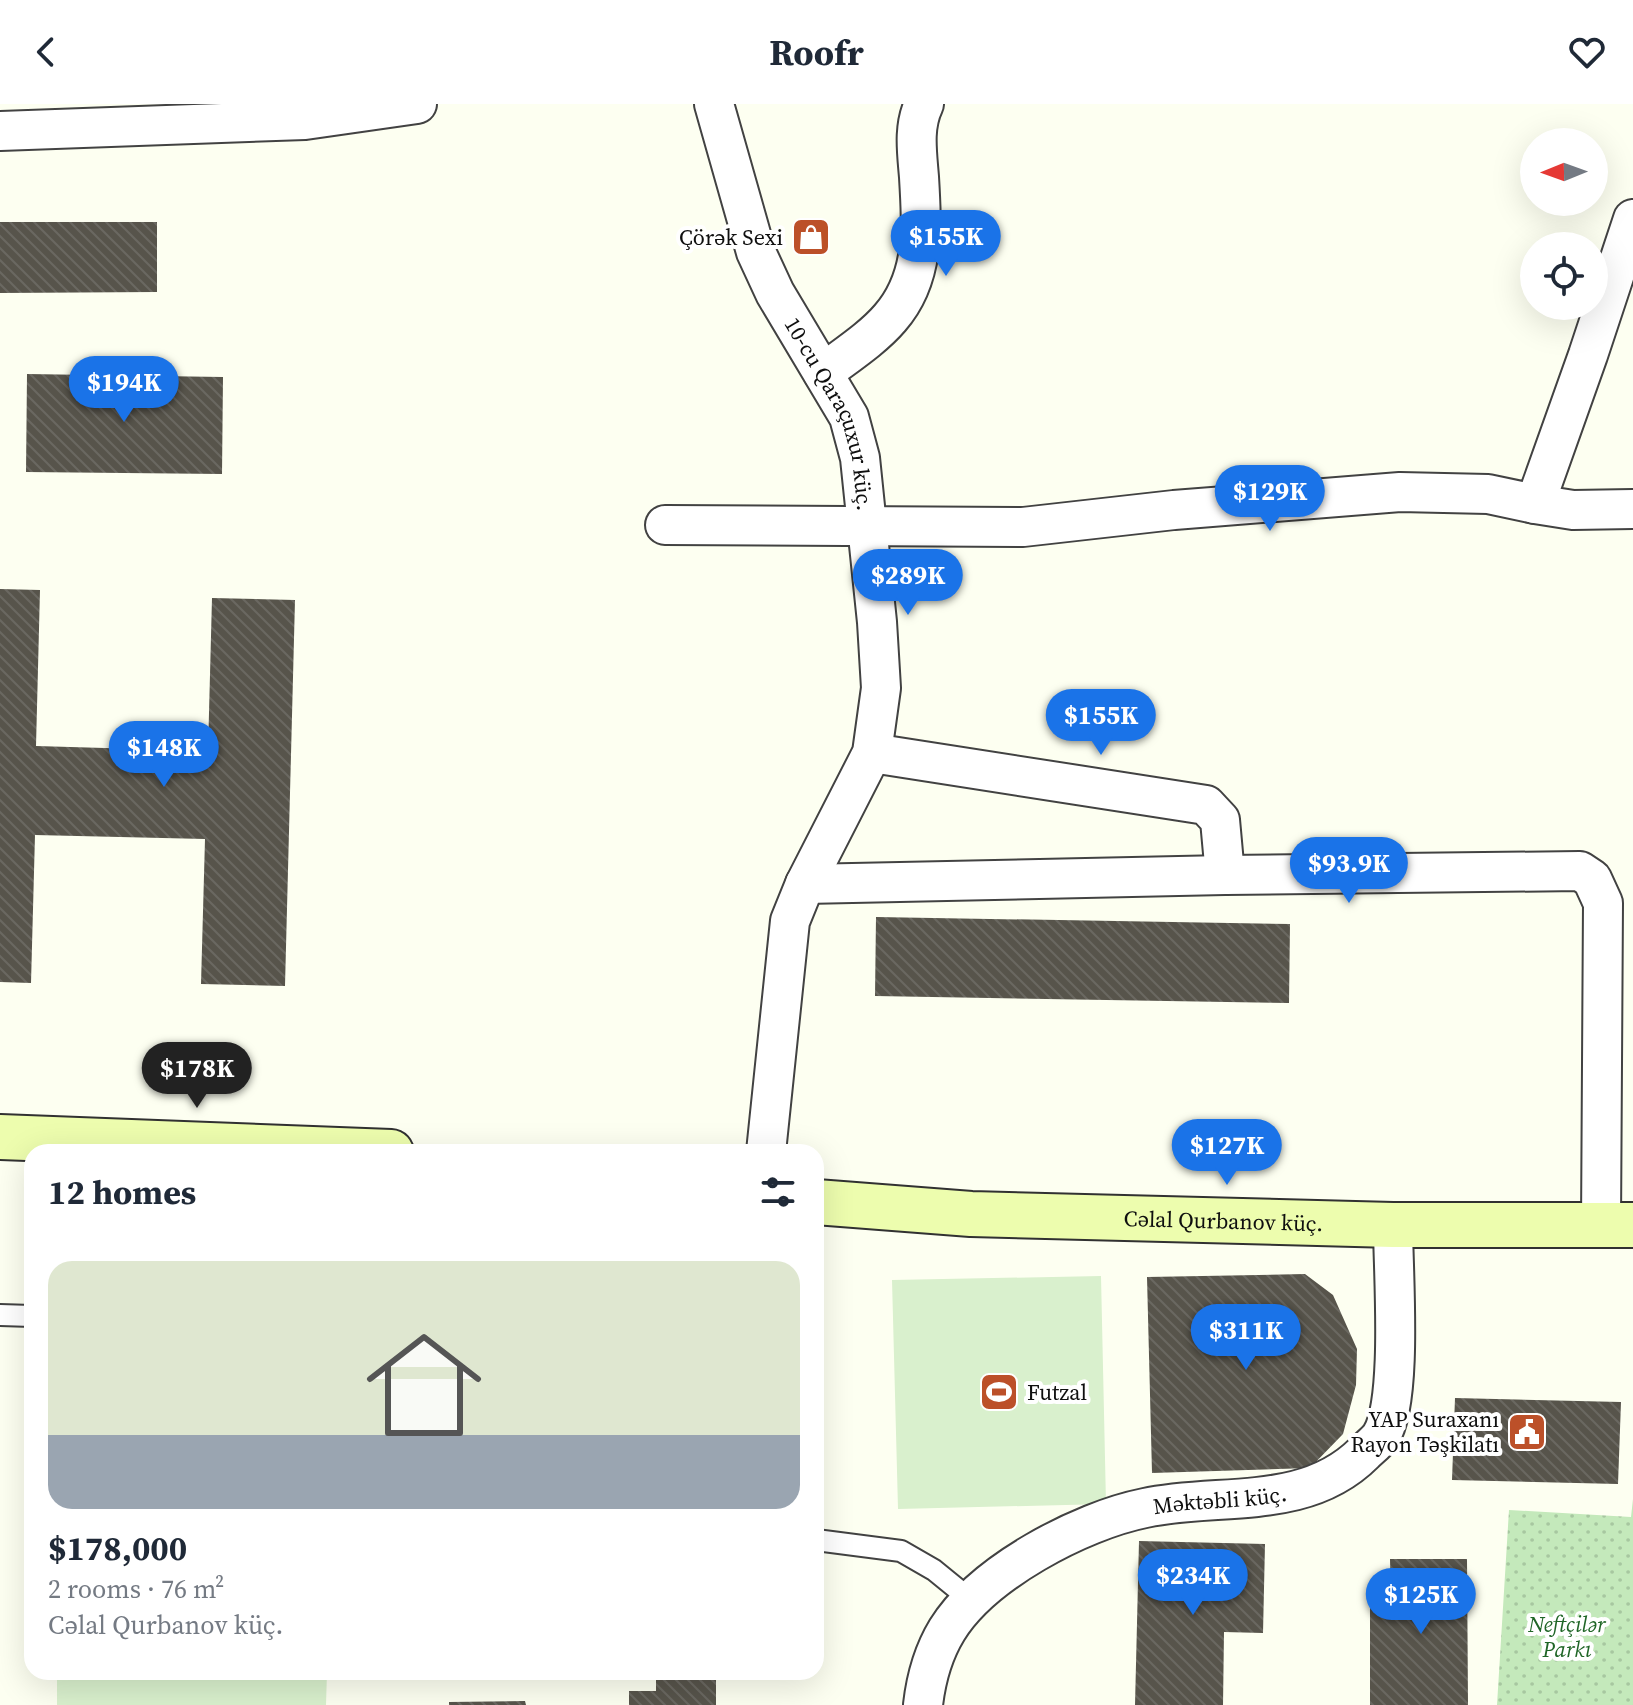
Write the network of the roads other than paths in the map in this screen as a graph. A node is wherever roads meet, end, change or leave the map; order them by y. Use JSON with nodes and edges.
{"nodes":[{"id":1,"x":417,"y":104,"type":"edge"},
{"id":2,"x":714,"y":104,"type":"edge"},
{"id":3,"x":924,"y":104,"type":"edge"},
{"id":4,"x":0,"y":131,"type":"edge"},
{"id":5,"x":1633,"y":219,"type":"edge"},
{"id":6,"x":823,"y":373,"type":"junction"},
{"id":7,"x":1535,"y":504,"type":"junction"},
{"id":8,"x":1633,"y":509,"type":"edge"},
{"id":9,"x":665,"y":525,"type":"dead end"},
{"id":10,"x":866,"y":525,"type":"junction"},
{"id":11,"x":872,"y":753,"type":"junction"},
{"id":12,"x":1225,"y":875,"type":"junction"},
{"id":13,"x":805,"y":884,"type":"junction"},
{"id":14,"x":0,"y":1137,"type":"edge"},
{"id":15,"x":182,"y":1144,"type":"edge"},
{"id":16,"x":767,"y":1144,"type":"edge"},
{"id":17,"x":824,"y":1203,"type":"edge"},
{"id":18,"x":1393,"y":1225,"type":"junction"},
{"id":19,"x":1617,"y":1225,"type":"edge"},
{"id":20,"x":0,"y":1315,"type":"edge"},
{"id":21,"x":24,"y":1316,"type":"edge"},
{"id":22,"x":824,"y":1541,"type":"edge"},
{"id":23,"x":972,"y":1601,"type":"junction"},
{"id":24,"x":923,"y":1705,"type":"edge"}],
"edges":[{"from":1,"to":4,"type":"street"},
{"from":2,"to":6,"type":"street","name":"10-cu Qaraçuxur küç."},
{"from":3,"to":6,"type":"street"},
{"from":5,"to":7,"type":"street"},
{"from":6,"to":10,"type":"street","name":"10-cu Qaraçuxur küç."},
{"from":7,"to":8,"type":"street"},
{"from":7,"to":10,"type":"street"},
{"from":9,"to":10,"type":"street"},
{"from":10,"to":11,"type":"street","name":"10-cu Qaraçuxur küç."},
{"from":11,"to":12,"type":"street"},
{"from":11,"to":13,"type":"street","name":"10-cu Qaraçuxur küç."},
{"from":12,"to":13,"type":"street"},
{"from":12,"to":19,"type":"street"},
{"from":13,"to":16,"type":"street","name":"10-cu Qaraçuxur küç."},
{"from":14,"to":15,"type":"street"},
{"from":17,"to":18,"type":"street","name":"Cəlal Qurbanov küç."},
{"from":18,"to":19,"type":"street","name":"Cəlal Qurbanov küç."},
{"from":18,"to":23,"type":"street","name":"Məktəbli küç."},
{"from":20,"to":21,"type":"lane"},
{"from":22,"to":23,"type":"lane"},
{"from":23,"to":24,"type":"street","name":"Məktəbli küç."}]}
